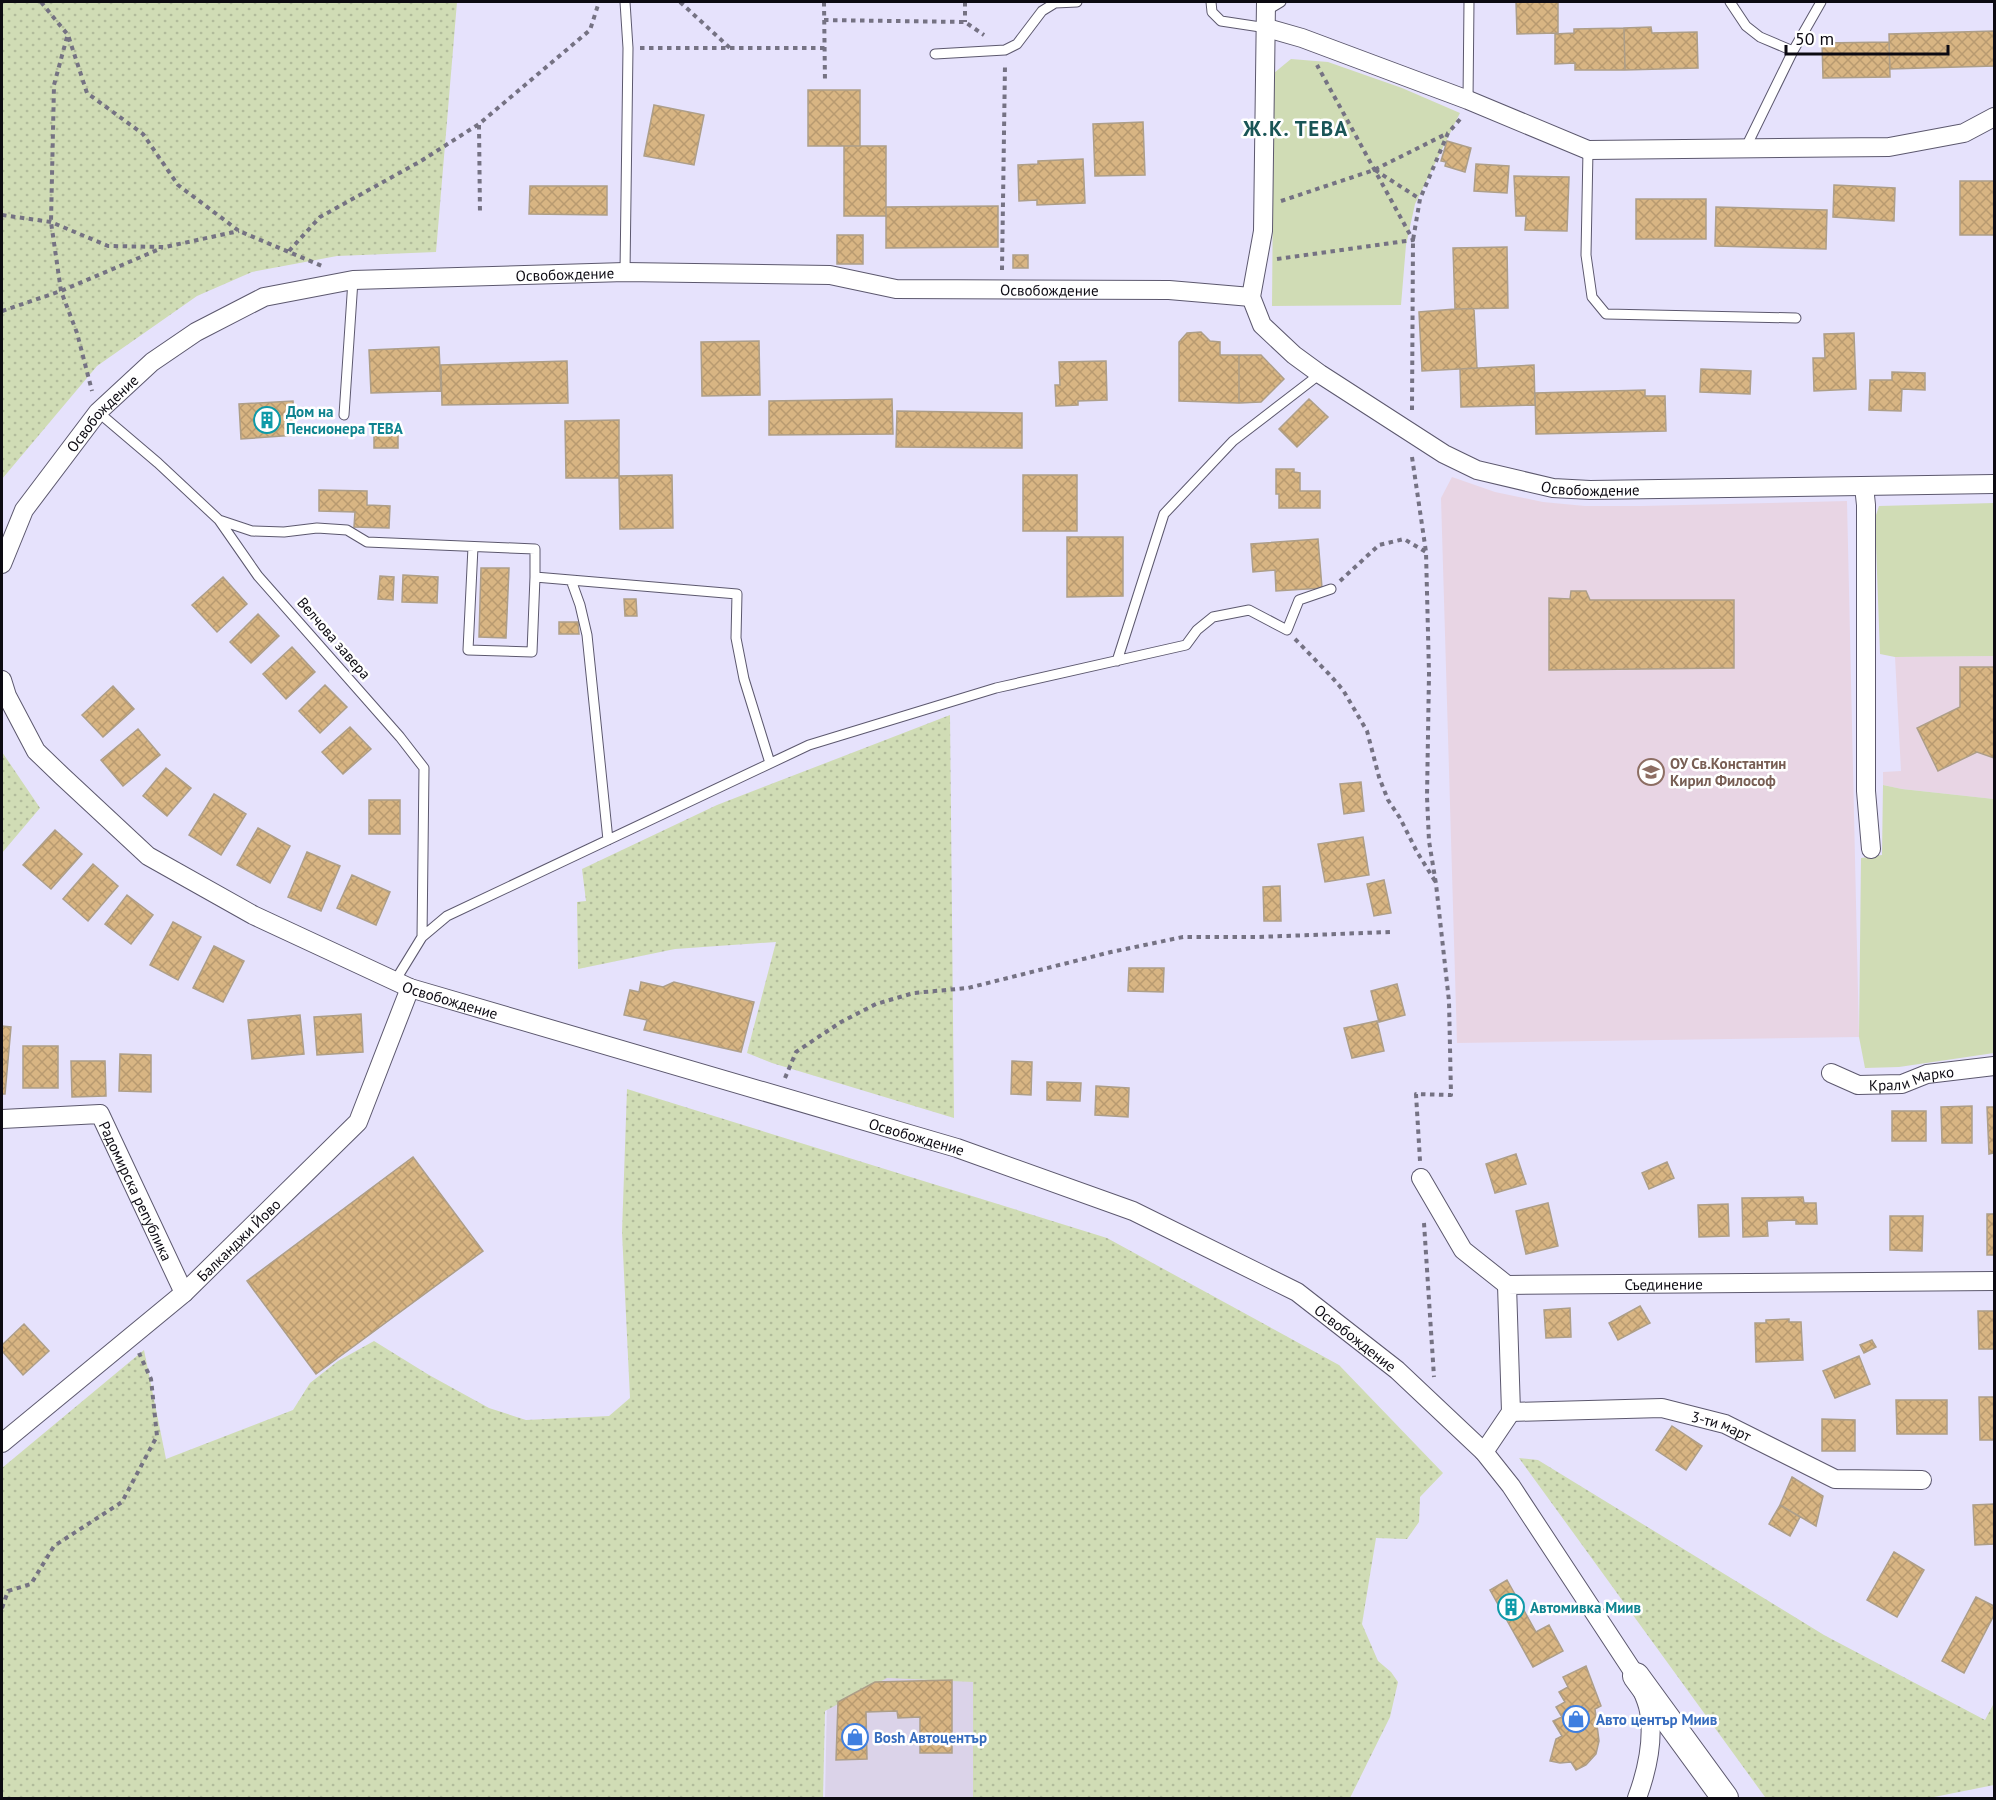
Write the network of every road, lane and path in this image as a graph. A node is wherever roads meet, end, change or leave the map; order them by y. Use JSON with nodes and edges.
{"nodes":[{"id":1,"x":41,"y":2,"type":"edge"},
{"id":2,"x":599,"y":2,"type":"edge"},
{"id":3,"x":625,"y":2,"type":"edge"},
{"id":4,"x":680,"y":2,"type":"edge"},
{"id":5,"x":824,"y":2,"type":"edge"},
{"id":6,"x":965,"y":2,"type":"edge"},
{"id":7,"x":1077,"y":2,"type":"edge"},
{"id":8,"x":1211,"y":2,"type":"edge"},
{"id":9,"x":1469,"y":2,"type":"edge"},
{"id":10,"x":1730,"y":2,"type":"edge"},
{"id":11,"x":1821,"y":2,"type":"edge"},
{"id":12,"x":1270,"y":11,"type":"edge"},
{"id":13,"x":824,"y":20,"type":"junction"},
{"id":14,"x":965,"y":22,"type":"junction"},
{"id":15,"x":68,"y":35,"type":"junction"},
{"id":16,"x":1302,"y":38,"type":"junction"},
{"id":17,"x":628,"y":48,"type":"junction"},
{"id":18,"x":730,"y":48,"type":"junction"},
{"id":19,"x":825,"y":48,"type":"junction"},
{"id":20,"x":1005,"y":50,"type":"junction"},
{"id":21,"x":1793,"y":51,"type":"junction"},
{"id":22,"x":935,"y":54,"type":"dead end"},
{"id":23,"x":825,"y":82,"type":"dead end"},
{"id":24,"x":1471,"y":102,"type":"junction"},
{"id":25,"x":1995,"y":117,"type":"edge"},
{"id":26,"x":479,"y":124,"type":"junction"},
{"id":27,"x":1448,"y":133,"type":"junction"},
{"id":28,"x":1746,"y":147,"type":"junction"},
{"id":29,"x":1588,"y":150,"type":"junction"},
{"id":30,"x":1374,"y":170,"type":"junction"},
{"id":31,"x":1420,"y":199,"type":"junction"},
{"id":32,"x":1263,"y":206,"type":"junction"},
{"id":33,"x":2,"y":215,"type":"edge"},
{"id":34,"x":480,"y":215,"type":"dead end"},
{"id":35,"x":51,"y":222,"type":"junction"},
{"id":36,"x":239,"y":231,"type":"junction"},
{"id":37,"x":1413,"y":240,"type":"junction"},
{"id":38,"x":165,"y":247,"type":"junction"},
{"id":39,"x":289,"y":251,"type":"junction"},
{"id":40,"x":1258,"y":261,"type":"junction"},
{"id":41,"x":624,"y":272,"type":"junction"},
{"id":42,"x":353,"y":280,"type":"junction"},
{"id":43,"x":1002,"y":290,"type":"junction"},
{"id":44,"x":61,"y":291,"type":"junction"},
{"id":45,"x":1251,"y":297,"type":"junction"},
{"id":46,"x":2,"y":311,"type":"edge"},
{"id":47,"x":1796,"y":318,"type":"dead end"},
{"id":48,"x":1320,"y":374,"type":"junction"},
{"id":49,"x":98,"y":412,"type":"junction"},
{"id":50,"x":344,"y":415,"type":"dead end"},
{"id":51,"x":1412,"y":433,"type":"junction"},
{"id":52,"x":1995,"y":484,"type":"edge"},
{"id":53,"x":1864,"y":486,"type":"junction"},
{"id":54,"x":219,"y":520,"type":"junction"},
{"id":55,"x":473,"y":547,"type":"junction"},
{"id":56,"x":1426,"y":552,"type":"junction"},
{"id":57,"x":2,"y":564,"type":"edge"},
{"id":58,"x":535,"y":577,"type":"junction"},
{"id":59,"x":570,"y":580,"type":"junction"},
{"id":60,"x":1331,"y":590,"type":"joint"},
{"id":61,"x":1287,"y":630,"type":"junction"},
{"id":62,"x":1117,"y":661,"type":"junction"},
{"id":63,"x":2,"y":681,"type":"edge"},
{"id":64,"x":770,"y":763,"type":"junction"},
{"id":65,"x":608,"y":840,"type":"junction"},
{"id":66,"x":1871,"y":849,"type":"dead end"},
{"id":67,"x":1437,"y":884,"type":"junction"},
{"id":68,"x":1390,"y":932,"type":"dead end"},
{"id":69,"x":422,"y":937,"type":"junction"},
{"id":70,"x":403,"y":985,"type":"junction"},
{"id":71,"x":1995,"y":1066,"type":"edge"},
{"id":72,"x":1831,"y":1072,"type":"dead end"},
{"id":73,"x":777,"y":1096,"type":"junction"},
{"id":74,"x":2,"y":1119,"type":"edge"},
{"id":75,"x":1421,"y":1178,"type":"junction"},
{"id":76,"x":1995,"y":1281,"type":"edge"},
{"id":77,"x":1507,"y":1284,"type":"junction"},
{"id":78,"x":184,"y":1293,"type":"junction"},
{"id":79,"x":130,"y":1336,"type":"junction"},
{"id":80,"x":1436,"y":1407,"type":"junction"},
{"id":81,"x":1511,"y":1412,"type":"junction"},
{"id":82,"x":2,"y":1443,"type":"edge"},
{"id":83,"x":1484,"y":1452,"type":"junction"},
{"id":84,"x":1922,"y":1480,"type":"dead end"},
{"id":85,"x":2,"y":1608,"type":"edge"},
{"id":86,"x":1635,"y":1676,"type":"junction"},
{"id":87,"x":1637,"y":1798,"type":"edge"},
{"id":88,"x":1725,"y":1798,"type":"edge"}],
"edges":[{"from":1,"to":15,"type":"path"},
{"from":2,"to":26,"type":"path"},
{"from":3,"to":17,"type":"lane"},
{"from":4,"to":18,"type":"path"},
{"from":5,"to":13,"type":"path"},
{"from":6,"to":14,"type":"path"},
{"from":7,"to":20,"type":"lane"},
{"from":8,"to":12,"type":"lane"},
{"from":9,"to":24,"type":"lane"},
{"from":10,"to":21,"type":"lane"},
{"from":11,"to":21,"type":"lane"},
{"from":12,"to":16,"type":"street"},
{"from":12,"to":32,"type":"street"},
{"from":13,"to":14,"type":"path"},
{"from":13,"to":19,"type":"path"},
{"from":14,"to":20,"type":"path"},
{"from":15,"to":35,"type":"path"},
{"from":15,"to":36,"type":"path"},
{"from":16,"to":24,"type":"street"},
{"from":16,"to":30,"type":"path"},
{"from":17,"to":18,"type":"path"},
{"from":17,"to":41,"type":"lane"},
{"from":18,"to":19,"type":"path"},
{"from":19,"to":23,"type":"path"},
{"from":20,"to":22,"type":"lane"},
{"from":20,"to":43,"type":"path"},
{"from":21,"to":28,"type":"lane"},
{"from":24,"to":27,"type":"path"},
{"from":24,"to":29,"type":"street"},
{"from":25,"to":28,"type":"street"},
{"from":26,"to":34,"type":"path"},
{"from":26,"to":39,"type":"path"},
{"from":27,"to":30,"type":"path"},
{"from":27,"to":31,"type":"path"},
{"from":28,"to":29,"type":"street"},
{"from":29,"to":47,"type":"lane"},
{"from":30,"to":31,"type":"path"},
{"from":30,"to":32,"type":"path"},
{"from":30,"to":37,"type":"path"},
{"from":31,"to":37,"type":"path"},
{"from":32,"to":40,"type":"street"},
{"from":33,"to":35,"type":"path"},
{"from":35,"to":38,"type":"path"},
{"from":35,"to":44,"type":"path"},
{"from":36,"to":38,"type":"path"},
{"from":36,"to":39,"type":"path"},
{"from":37,"to":40,"type":"path"},
{"from":37,"to":51,"type":"path"},
{"from":38,"to":44,"type":"path"},
{"from":39,"to":42,"type":"path"},
{"from":40,"to":45,"type":"street"},
{"from":41,"to":42,"type":"street","name":"Освобождение"},
{"from":41,"to":43,"type":"street","name":"Освобождение"},
{"from":42,"to":49,"type":"street","name":"Освобождение"},
{"from":42,"to":50,"type":"lane"},
{"from":43,"to":45,"type":"street","name":"Освобождение"},
{"from":44,"to":46,"type":"path"},
{"from":44,"to":49,"type":"path"},
{"from":45,"to":48,"type":"street","name":"Освобождение"},
{"from":48,"to":51,"type":"street","name":"Освобождение"},
{"from":48,"to":62,"type":"lane"},
{"from":49,"to":54,"type":"lane","name":"Велчова завера"},
{"from":49,"to":57,"type":"street","name":"Освобождение"},
{"from":51,"to":53,"type":"street","name":"Освобождение"},
{"from":51,"to":56,"type":"path"},
{"from":52,"to":53,"type":"street","name":"Освобождение"},
{"from":53,"to":66,"type":"street"},
{"from":54,"to":55,"type":"lane"},
{"from":54,"to":69,"type":"lane","name":"Велчова завера"},
{"from":55,"to":58,"type":"lane"},
{"from":55,"to":58,"type":"lane"},
{"from":56,"to":60,"type":"path"},
{"from":56,"to":67,"type":"path"},
{"from":58,"to":59,"type":"lane"},
{"from":59,"to":64,"type":"lane"},
{"from":59,"to":65,"type":"lane"},
{"from":60,"to":61,"type":"lane"},
{"from":61,"to":62,"type":"lane"},
{"from":61,"to":67,"type":"path"},
{"from":62,"to":64,"type":"lane"},
{"from":63,"to":70,"type":"street","name":"Освобождение"},
{"from":64,"to":65,"type":"lane"},
{"from":65,"to":69,"type":"lane"},
{"from":67,"to":75,"type":"path"},
{"from":68,"to":73,"type":"path"},
{"from":69,"to":70,"type":"lane"},
{"from":70,"to":73,"type":"street","name":"Освобождение"},
{"from":70,"to":78,"type":"street","name":"Балканджи Йово"},
{"from":71,"to":72,"type":"street","name":"Крали Марко"},
{"from":73,"to":80,"type":"street","name":"Освобождение"},
{"from":74,"to":78,"type":"street","name":"Радомирска република"},
{"from":75,"to":77,"type":"street"},
{"from":75,"to":80,"type":"path"},
{"from":76,"to":77,"type":"street","name":"Съединение"},
{"from":77,"to":81,"type":"street"},
{"from":78,"to":79,"type":"street","name":"Балканджи Йово"},
{"from":79,"to":82,"type":"street","name":"Балканджи Йово"},
{"from":79,"to":85,"type":"path"},
{"from":80,"to":83,"type":"street","name":"Освобождение"},
{"from":81,"to":83,"type":"street"},
{"from":81,"to":84,"type":"street","name":"3-ти март"},
{"from":83,"to":86,"type":"street","name":"Освобождение"},
{"from":86,"to":87,"type":"street","name":"Освобождение"},
{"from":86,"to":88,"type":"street"}]}
